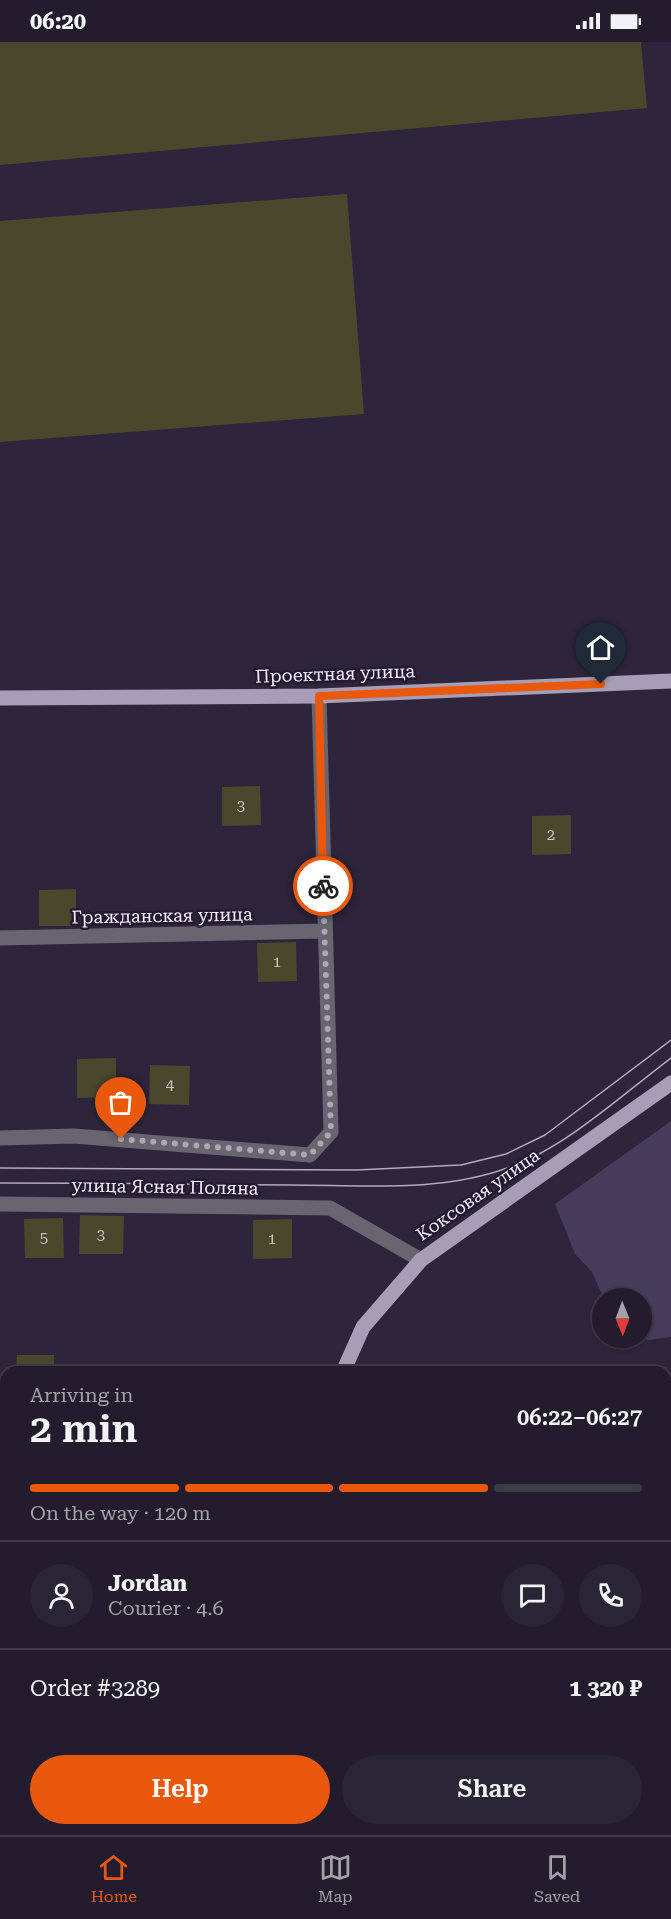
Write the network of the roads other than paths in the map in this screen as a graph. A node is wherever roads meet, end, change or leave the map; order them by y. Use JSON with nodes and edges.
{"nodes":[{"id":1,"x":671,"y":681,"type":"edge"},
{"id":2,"x":319,"y":696,"type":"junction"},
{"id":3,"x":0,"y":698,"type":"edge"},
{"id":4,"x":324,"y":931,"type":"junction"},
{"id":5,"x":0,"y":938,"type":"edge"},
{"id":6,"x":671,"y":1083,"type":"edge"},
{"id":7,"x":0,"y":1138,"type":"edge"},
{"id":8,"x":0,"y":1204,"type":"edge"},
{"id":9,"x":421,"y":1260,"type":"junction"},
{"id":10,"x":346,"y":1366,"type":"edge"}],
"edges":[{"from":1,"to":2,"type":"main road","name":"Проектная улица"},
{"from":2,"to":3,"type":"main road","name":"Проектная улица"},
{"from":2,"to":4,"type":"street"},
{"from":4,"to":5,"type":"street","name":"Гражданская улица"},
{"from":4,"to":7,"type":"street"},
{"from":6,"to":9,"type":"main road","name":"Коксовая улица"},
{"from":8,"to":9,"type":"street","name":"улица Ясная Поляна"},
{"from":9,"to":10,"type":"main road","name":"Коксовая улица"}]}
